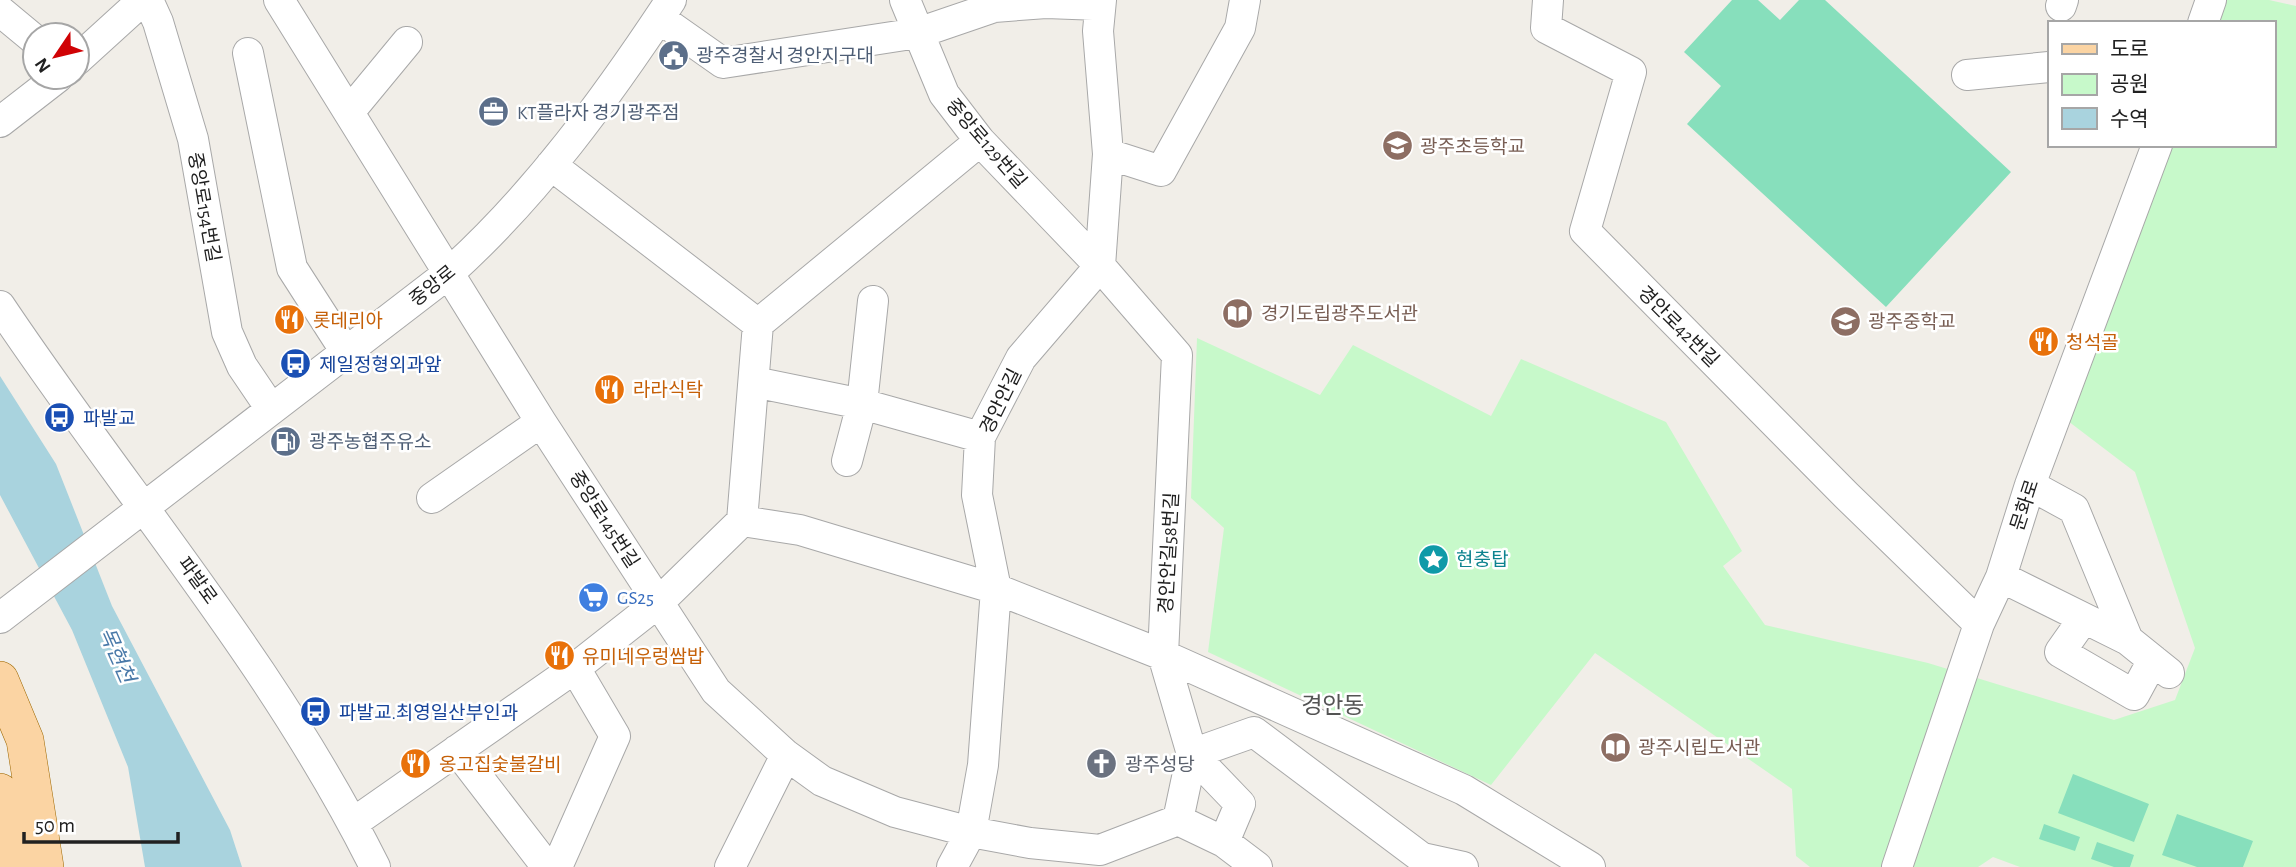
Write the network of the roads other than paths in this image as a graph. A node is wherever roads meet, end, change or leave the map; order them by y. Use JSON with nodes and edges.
{"nodes":[{"id":1,"x":145,"y":0,"type":"edge"},
{"id":2,"x":279,"y":0,"type":"edge"},
{"id":3,"x":905,"y":0,"type":"edge"},
{"id":4,"x":1245,"y":0,"type":"edge"},
{"id":5,"x":1548,"y":0,"type":"edge"},
{"id":6,"x":2211,"y":0,"type":"edge"},
{"id":7,"x":1101,"y":3,"type":"edge"},
{"id":8,"x":665,"y":9,"type":"edge"},
{"id":9,"x":0,"y":11,"type":"edge"},
{"id":10,"x":2204,"y":21,"type":"edge"},
{"id":11,"x":21,"y":28,"type":"edge"},
{"id":12,"x":918,"y":33,"type":"junction"},
{"id":13,"x":407,"y":42,"type":"dead end"},
{"id":14,"x":91,"y":48,"type":"edge"},
{"id":15,"x":248,"y":53,"type":"dead end"},
{"id":16,"x":2048,"y":67,"type":"edge"},
{"id":17,"x":1968,"y":75,"type":"dead end"},
{"id":18,"x":40,"y":91,"type":"edge"},
{"id":19,"x":349,"y":111,"type":"junction"},
{"id":20,"x":0,"y":122,"type":"edge"},
{"id":21,"x":980,"y":141,"type":"junction"},
{"id":22,"x":2156,"y":147,"type":"edge"},
{"id":23,"x":1108,"y":154,"type":"junction"},
{"id":24,"x":551,"y":165,"type":"junction"},
{"id":25,"x":1100,"y":266,"type":"junction"},
{"id":26,"x":449,"y":273,"type":"junction"},
{"id":27,"x":873,"y":301,"type":"dead end"},
{"id":28,"x":0,"y":306,"type":"edge"},
{"id":29,"x":758,"y":324,"type":"junction"},
{"id":30,"x":346,"y":352,"type":"junction"},
{"id":31,"x":754,"y":382,"type":"junction"},
{"id":32,"x":862,"y":404,"type":"junction"},
{"id":33,"x":271,"y":408,"type":"junction"},
{"id":34,"x":541,"y":422,"type":"junction"},
{"id":35,"x":980,"y":438,"type":"junction"},
{"id":36,"x":847,"y":461,"type":"dead end"},
{"id":37,"x":2030,"y":485,"type":"junction"},
{"id":38,"x":432,"y":498,"type":"dead end"},
{"id":39,"x":141,"y":510,"type":"junction"},
{"id":40,"x":743,"y":521,"type":"junction"},
{"id":41,"x":2001,"y":577,"type":"junction"},
{"id":42,"x":996,"y":589,"type":"junction"},
{"id":43,"x":659,"y":602,"type":"junction"},
{"id":44,"x":4,"y":615,"type":"edge"},
{"id":45,"x":2084,"y":618,"type":"junction"},
{"id":46,"x":1979,"y":624,"type":"junction"},
{"id":47,"x":2128,"y":640,"type":"junction"},
{"id":48,"x":1163,"y":655,"type":"junction"},
{"id":49,"x":575,"y":668,"type":"junction"},
{"id":50,"x":0,"y":680,"type":"edge"},
{"id":51,"x":457,"y":750,"type":"junction"},
{"id":52,"x":1192,"y":754,"type":"junction"},
{"id":53,"x":786,"y":755,"type":"junction"},
{"id":54,"x":0,"y":792,"type":"edge"},
{"id":55,"x":1178,"y":820,"type":"junction"},
{"id":56,"x":353,"y":823,"type":"junction"},
{"id":57,"x":971,"y":832,"type":"junction"},
{"id":58,"x":1224,"y":842,"type":"junction"},
{"id":59,"x":1032,"y":855,"type":"edge"},
{"id":60,"x":13,"y":867,"type":"edge"},
{"id":61,"x":45,"y":867,"type":"edge"},
{"id":62,"x":375,"y":867,"type":"edge"},
{"id":63,"x":547,"y":867,"type":"edge"},
{"id":64,"x":556,"y":867,"type":"edge"},
{"id":65,"x":730,"y":867,"type":"edge"},
{"id":66,"x":952,"y":867,"type":"edge"},
{"id":67,"x":1256,"y":867,"type":"edge"},
{"id":68,"x":1463,"y":867,"type":"edge"},
{"id":69,"x":1590,"y":867,"type":"edge"},
{"id":70,"x":1897,"y":867,"type":"edge"}],
"edges":[{"from":1,"to":14,"type":"street"},
{"from":1,"to":33,"type":"street","name":"중앙로154번길"},
{"from":2,"to":19,"type":"street","name":"중앙로145번길"},
{"from":3,"to":12,"type":"street","name":"중앙로129번길"},
{"from":4,"to":23,"type":"street"},
{"from":5,"to":46,"type":"street","name":"경안로42번길"},
{"from":6,"to":10,"type":"street"},
{"from":7,"to":12,"type":"street"},
{"from":7,"to":23,"type":"street"},
{"from":8,"to":12,"type":"street"},
{"from":8,"to":24,"type":"street","name":"중앙로"},
{"from":9,"to":11,"type":"street"},
{"from":12,"to":21,"type":"street","name":"중앙로129번길"},
{"from":13,"to":19,"type":"street"},
{"from":15,"to":30,"type":"street"},
{"from":16,"to":17,"type":"street"},
{"from":18,"to":20,"type":"street"},
{"from":19,"to":26,"type":"street","name":"중앙로145번길"},
{"from":21,"to":25,"type":"street","name":"중앙로129번길"},
{"from":21,"to":29,"type":"street"},
{"from":22,"to":37,"type":"street","name":"문화로"},
{"from":23,"to":25,"type":"street"},
{"from":24,"to":26,"type":"street","name":"중앙로"},
{"from":24,"to":29,"type":"street"},
{"from":25,"to":35,"type":"street","name":"경안안길"},
{"from":25,"to":48,"type":"street","name":"경안안길58번길"},
{"from":26,"to":30,"type":"street","name":"중앙로"},
{"from":26,"to":34,"type":"street","name":"중앙로145번길"},
{"from":27,"to":32,"type":"street"},
{"from":28,"to":39,"type":"street","name":"파발로"},
{"from":29,"to":31,"type":"street"},
{"from":30,"to":33,"type":"street","name":"중앙로"},
{"from":31,"to":32,"type":"street"},
{"from":31,"to":40,"type":"street"},
{"from":32,"to":35,"type":"street"},
{"from":32,"to":36,"type":"street"},
{"from":33,"to":39,"type":"street","name":"중앙로"},
{"from":34,"to":38,"type":"street"},
{"from":34,"to":43,"type":"street","name":"중앙로145번길"},
{"from":35,"to":42,"type":"street","name":"경안안길"},
{"from":37,"to":41,"type":"street","name":"문화로"},
{"from":37,"to":47,"type":"street"},
{"from":39,"to":44,"type":"street","name":"중앙로"},
{"from":39,"to":56,"type":"street","name":"파발로"},
{"from":40,"to":42,"type":"street"},
{"from":40,"to":43,"type":"street"},
{"from":41,"to":45,"type":"street"},
{"from":41,"to":46,"type":"street","name":"문화로"},
{"from":42,"to":48,"type":"street"},
{"from":42,"to":57,"type":"street","name":"경안안길"},
{"from":43,"to":49,"type":"street"},
{"from":43,"to":53,"type":"street","name":"중앙로145번길"},
{"from":45,"to":47,"type":"street"},
{"from":45,"to":47,"type":"street"},
{"from":46,"to":70,"type":"street","name":"문화로"},
{"from":48,"to":52,"type":"street","name":"경안안길58번길"},
{"from":48,"to":69,"type":"street"},
{"from":49,"to":51,"type":"street"},
{"from":49,"to":64,"type":"street"},
{"from":50,"to":61,"type":"main road"},
{"from":51,"to":56,"type":"street"},
{"from":51,"to":63,"type":"street"},
{"from":52,"to":55,"type":"street"},
{"from":52,"to":58,"type":"street","name":"경안안길58번길"},
{"from":52,"to":68,"type":"street"},
{"from":53,"to":57,"type":"street","name":"중앙로145번길"},
{"from":53,"to":65,"type":"street"},
{"from":54,"to":60,"type":"main road"},
{"from":55,"to":58,"type":"street"},
{"from":55,"to":59,"type":"street","name":"중앙로145번길"},
{"from":56,"to":62,"type":"street","name":"파발로"},
{"from":57,"to":59,"type":"street","name":"중앙로145번길"},
{"from":57,"to":66,"type":"street","name":"경안안길"},
{"from":58,"to":67,"type":"street"}]}
